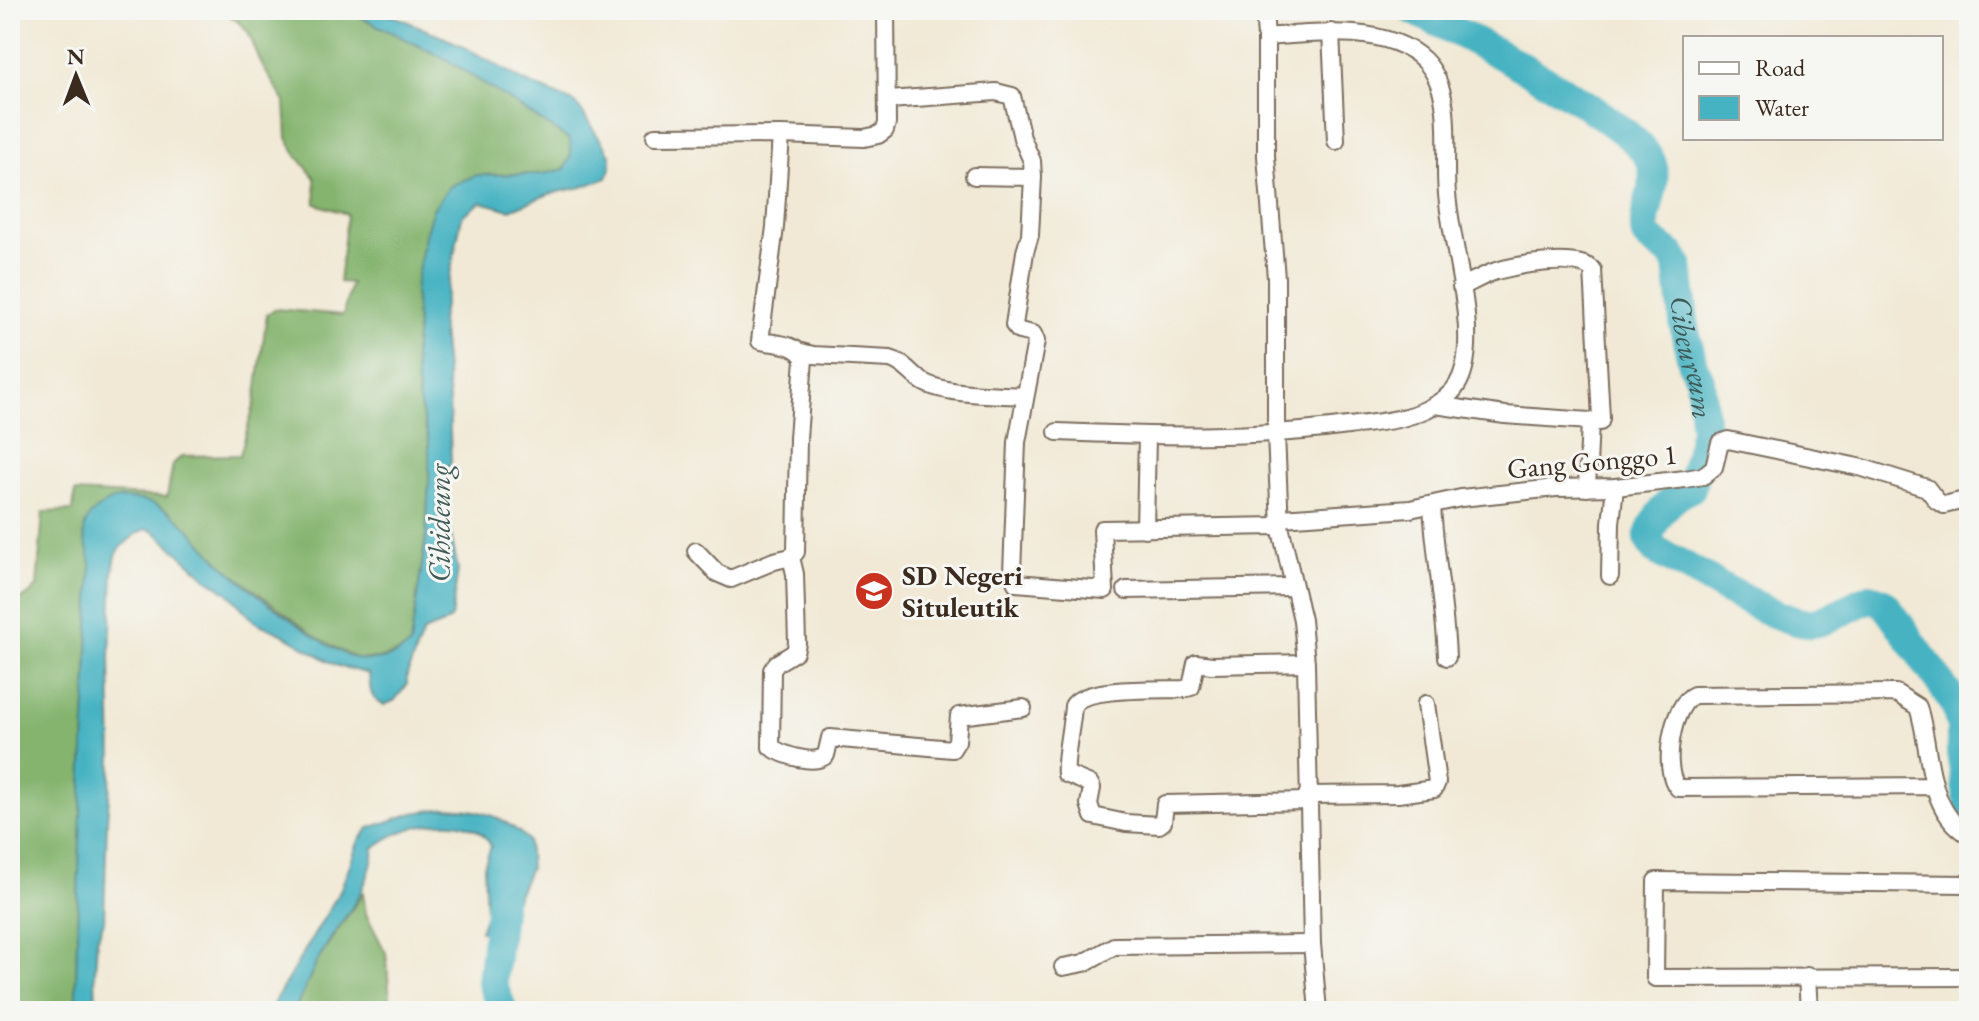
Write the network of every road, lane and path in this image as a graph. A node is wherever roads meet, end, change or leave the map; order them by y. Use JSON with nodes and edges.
{"nodes":[{"id":1,"x":886,"y":10,"type":"edge"},
{"id":2,"x":1264,"y":10,"type":"edge"},
{"id":3,"x":1331,"y":32,"type":"junction"},
{"id":4,"x":1266,"y":37,"type":"junction"},
{"id":5,"x":889,"y":100,"type":"junction"},
{"id":6,"x":781,"y":135,"type":"junction"},
{"id":7,"x":655,"y":136,"type":"dead end"},
{"id":8,"x":1336,"y":141,"type":"dead end"},
{"id":9,"x":974,"y":176,"type":"dead end"},
{"id":10,"x":1033,"y":177,"type":"junction"},
{"id":11,"x":1461,"y":287,"type":"junction"},
{"id":12,"x":801,"y":352,"type":"junction"},
{"id":13,"x":1024,"y":396,"type":"junction"},
{"id":14,"x":1435,"y":405,"type":"junction"},
{"id":15,"x":1590,"y":421,"type":"junction"},
{"id":16,"x":1057,"y":432,"type":"dead end"},
{"id":17,"x":1276,"y":434,"type":"junction"},
{"id":18,"x":1147,"y":436,"type":"junction"},
{"id":19,"x":1615,"y":487,"type":"junction"},
{"id":20,"x":1587,"y":488,"type":"junction"},
{"id":21,"x":1969,"y":499,"type":"edge"},
{"id":22,"x":1432,"y":506,"type":"junction"},
{"id":23,"x":1280,"y":522,"type":"junction"},
{"id":24,"x":1145,"y":529,"type":"junction"},
{"id":25,"x":696,"y":551,"type":"dead end"},
{"id":26,"x":791,"y":557,"type":"junction"},
{"id":27,"x":1610,"y":576,"type":"dead end"},
{"id":28,"x":1293,"y":587,"type":"junction"},
{"id":29,"x":1126,"y":590,"type":"dead end"},
{"id":30,"x":1447,"y":657,"type":"dead end"},
{"id":31,"x":1306,"y":663,"type":"junction"},
{"id":32,"x":1426,"y":704,"type":"dead end"},
{"id":33,"x":1023,"y":708,"type":"dead end"},
{"id":34,"x":1934,"y":786,"type":"junction"},
{"id":35,"x":1308,"y":798,"type":"junction"},
{"id":36,"x":1969,"y":835,"type":"edge"},
{"id":37,"x":1969,"y":884,"type":"edge"},
{"id":38,"x":1312,"y":944,"type":"junction"},
{"id":39,"x":1063,"y":967,"type":"dead end"},
{"id":40,"x":1807,"y":976,"type":"junction"},
{"id":41,"x":1969,"y":977,"type":"edge"},
{"id":42,"x":1318,"y":1011,"type":"edge"},
{"id":43,"x":1809,"y":1011,"type":"edge"}],
"edges":[{"from":1,"to":5,"type":"street"},
{"from":2,"to":4,"type":"street"},
{"from":3,"to":4,"type":"street"},
{"from":3,"to":8,"type":"street"},
{"from":3,"to":11,"type":"street"},
{"from":4,"to":17,"type":"street"},
{"from":5,"to":6,"type":"street"},
{"from":5,"to":10,"type":"street"},
{"from":6,"to":7,"type":"street"},
{"from":6,"to":12,"type":"street"},
{"from":9,"to":10,"type":"street"},
{"from":10,"to":13,"type":"street"},
{"from":11,"to":14,"type":"street"},
{"from":11,"to":15,"type":"street"},
{"from":12,"to":13,"type":"street"},
{"from":12,"to":26,"type":"street"},
{"from":13,"to":24,"type":"street","name":"Gang Gonggo 1"},
{"from":14,"to":15,"type":"street"},
{"from":14,"to":17,"type":"street"},
{"from":15,"to":20,"type":"street"},
{"from":16,"to":18,"type":"street"},
{"from":17,"to":18,"type":"street"},
{"from":17,"to":23,"type":"street"},
{"from":18,"to":24,"type":"street"},
{"from":19,"to":20,"type":"street","name":"Gang Gonggo 1"},
{"from":19,"to":21,"type":"street","name":"Gang Gonggo 1"},
{"from":19,"to":27,"type":"street"},
{"from":20,"to":22,"type":"street","name":"Gang Gonggo 1"},
{"from":22,"to":23,"type":"street","name":"Gang Gonggo 1"},
{"from":22,"to":30,"type":"street"},
{"from":23,"to":24,"type":"street","name":"Gang Gonggo 1"},
{"from":23,"to":28,"type":"street"},
{"from":25,"to":26,"type":"street"},
{"from":26,"to":33,"type":"street"},
{"from":28,"to":29,"type":"street"},
{"from":28,"to":31,"type":"street"},
{"from":31,"to":35,"type":"street"},
{"from":31,"to":35,"type":"street"},
{"from":32,"to":35,"type":"street"},
{"from":34,"to":34,"type":"street"},
{"from":34,"to":36,"type":"street"},
{"from":35,"to":38,"type":"street"},
{"from":37,"to":40,"type":"street"},
{"from":38,"to":39,"type":"street"},
{"from":38,"to":42,"type":"street"},
{"from":40,"to":41,"type":"street"},
{"from":40,"to":43,"type":"street"}]}
